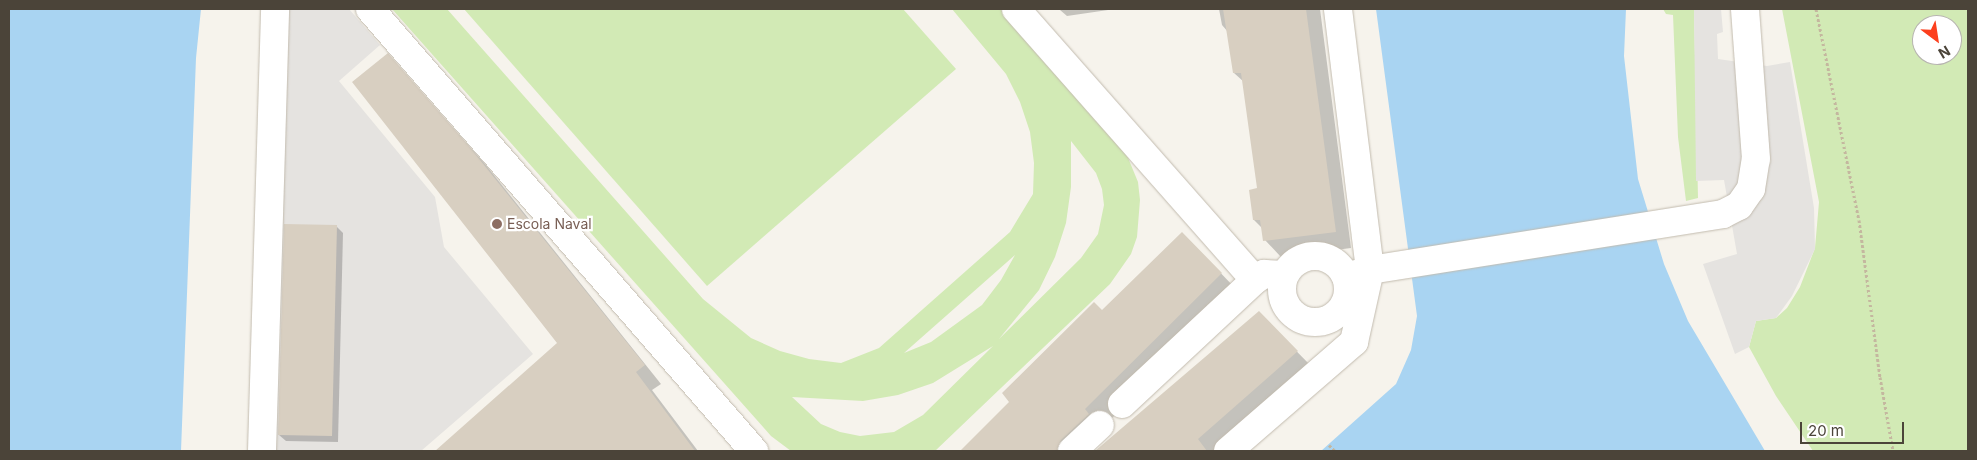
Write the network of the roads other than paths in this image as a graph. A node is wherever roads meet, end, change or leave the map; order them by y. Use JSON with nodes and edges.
{"nodes":[{"id":1,"x":275,"y":9,"type":"edge"},
{"id":2,"x":370,"y":9,"type":"edge"},
{"id":3,"x":1016,"y":9,"type":"edge"},
{"id":4,"x":1338,"y":9,"type":"edge"},
{"id":5,"x":1744,"y":9,"type":"edge"},
{"id":6,"x":1358,"y":273,"type":"junction"},
{"id":7,"x":1284,"y":274,"type":"junction"},
{"id":8,"x":1255,"y":280,"type":"junction"},
{"id":9,"x":1122,"y":404,"type":"dead end"},
{"id":10,"x":1100,"y":425,"type":"dead end"},
{"id":11,"x":262,"y":451,"type":"edge"},
{"id":12,"x":754,"y":451,"type":"edge"},
{"id":13,"x":1072,"y":451,"type":"edge"},
{"id":14,"x":1228,"y":451,"type":"edge"}],
"edges":[{"from":1,"to":11,"type":"street"},
{"from":2,"to":12,"type":"street"},
{"from":3,"to":8,"type":"street"},
{"from":4,"to":6,"type":"street"},
{"from":5,"to":6,"type":"street"},
{"from":6,"to":7,"type":"street"},
{"from":6,"to":7,"type":"street"},
{"from":6,"to":14,"type":"street"},
{"from":7,"to":8,"type":"street"},
{"from":8,"to":9,"type":"street"},
{"from":10,"to":13,"type":"street"}]}
